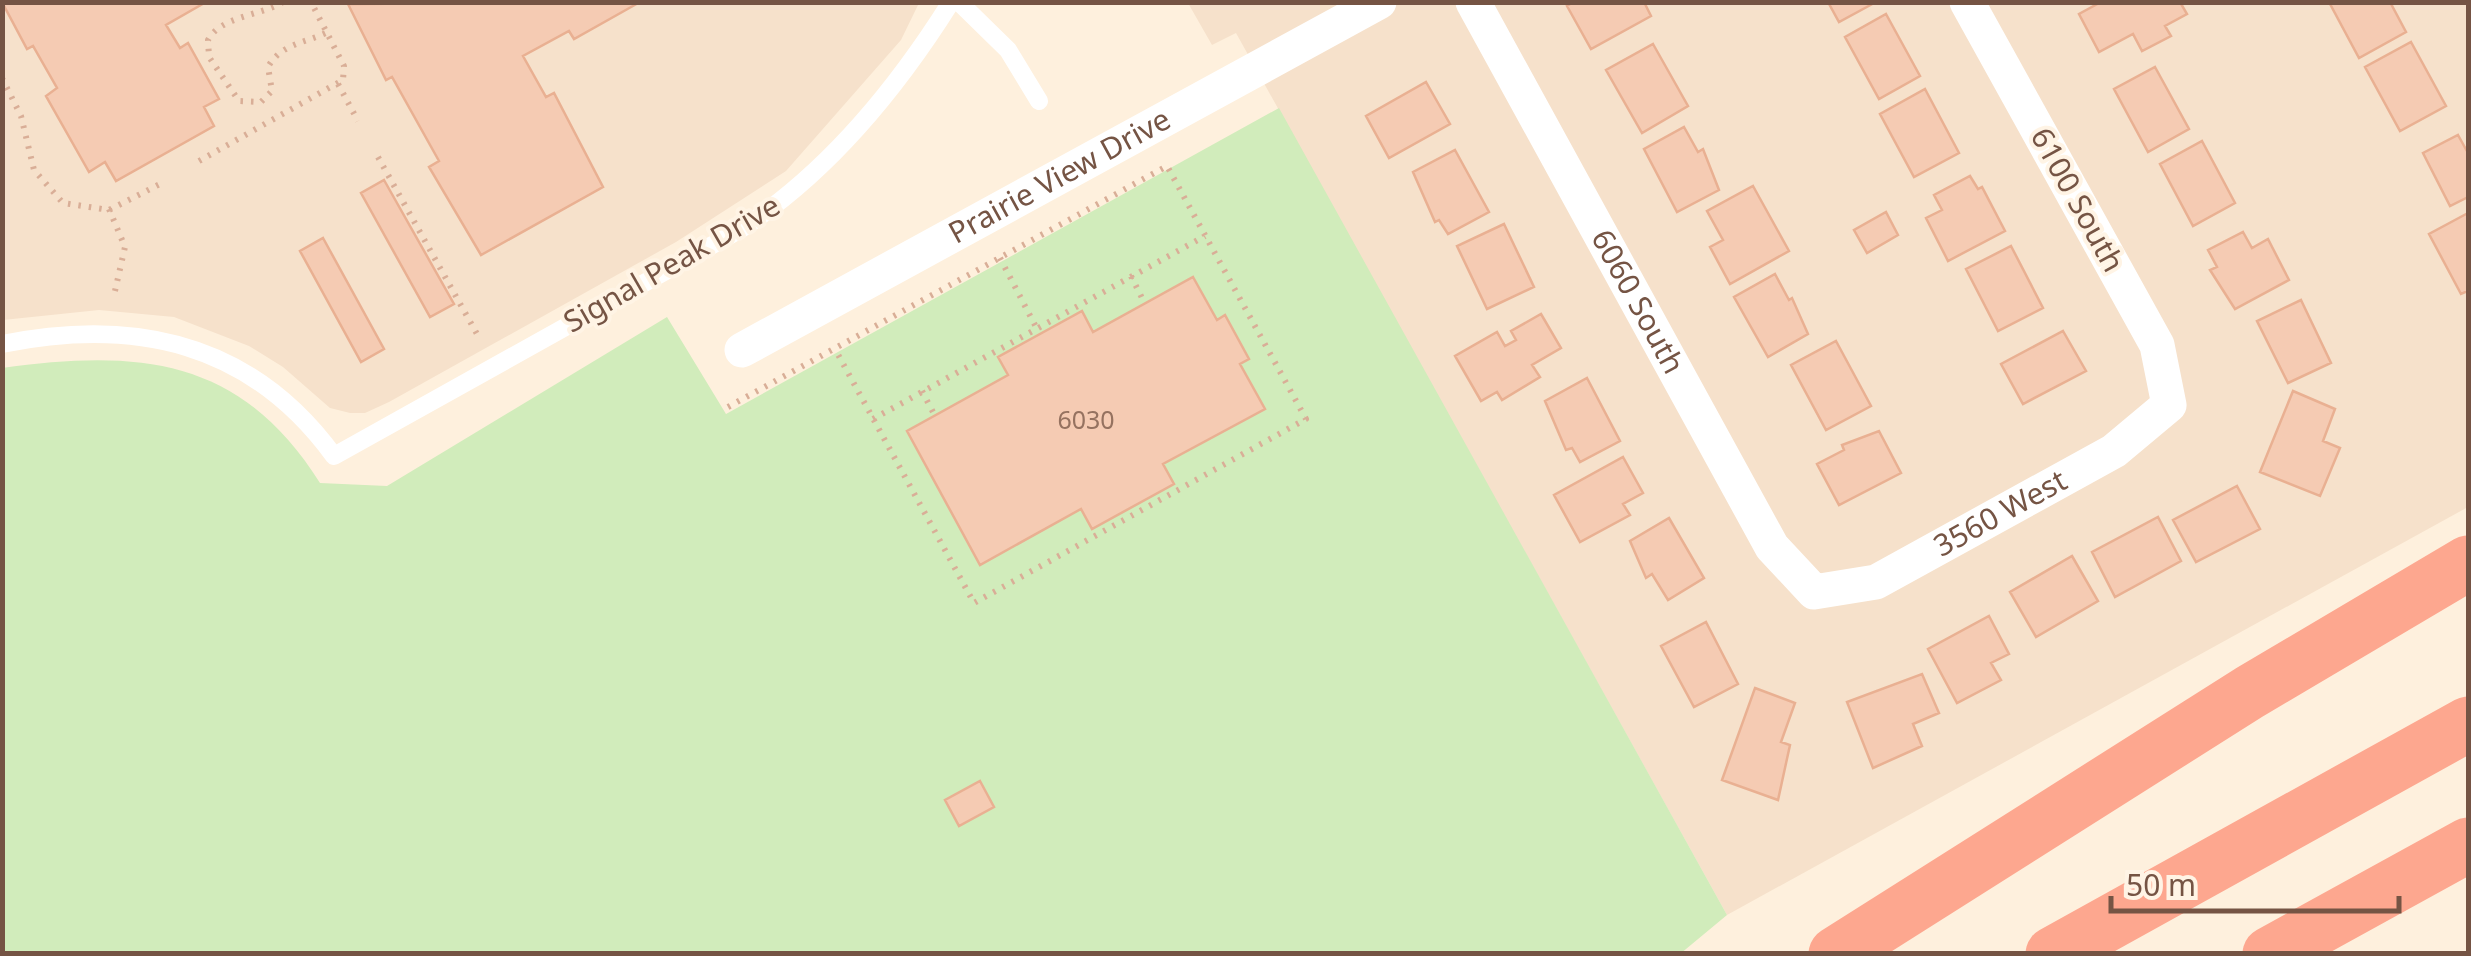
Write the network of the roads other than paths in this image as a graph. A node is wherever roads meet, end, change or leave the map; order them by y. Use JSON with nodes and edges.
{"nodes":[{"id":1,"x":951,"y":2,"type":"edge"},
{"id":2,"x":960,"y":2,"type":"edge"},
{"id":3,"x":1380,"y":2,"type":"edge"},
{"id":4,"x":1473,"y":2,"type":"edge"},
{"id":5,"x":1968,"y":2,"type":"edge"},
{"id":6,"x":1039,"y":102,"type":"dead end"},
{"id":7,"x":2,"y":344,"type":"edge"},
{"id":8,"x":742,"y":350,"type":"dead end"},
{"id":9,"x":2169,"y":405,"type":"joint"},
{"id":10,"x":2468,"y":563,"type":"edge"},
{"id":11,"x":1814,"y":592,"type":"joint"},
{"id":12,"x":2468,"y":724,"type":"edge"},
{"id":13,"x":2468,"y":845,"type":"edge"},
{"id":14,"x":1836,"y":954,"type":"edge"},
{"id":15,"x":2053,"y":954,"type":"edge"},
{"id":16,"x":2270,"y":954,"type":"edge"}],
"edges":[{"from":1,"to":7,"type":"lane","name":"Signal Peak Drive"},
{"from":2,"to":6,"type":"lane"},
{"from":3,"to":8,"type":"street","name":"Prairie View Drive"},
{"from":4,"to":11,"type":"street","name":"6060 South"},
{"from":5,"to":9,"type":"street","name":"6100 South"},
{"from":9,"to":11,"type":"street","name":"3560 West"},
{"from":10,"to":14,"type":"highway"},
{"from":12,"to":15,"type":"highway"},
{"from":13,"to":16,"type":"highway"}]}
